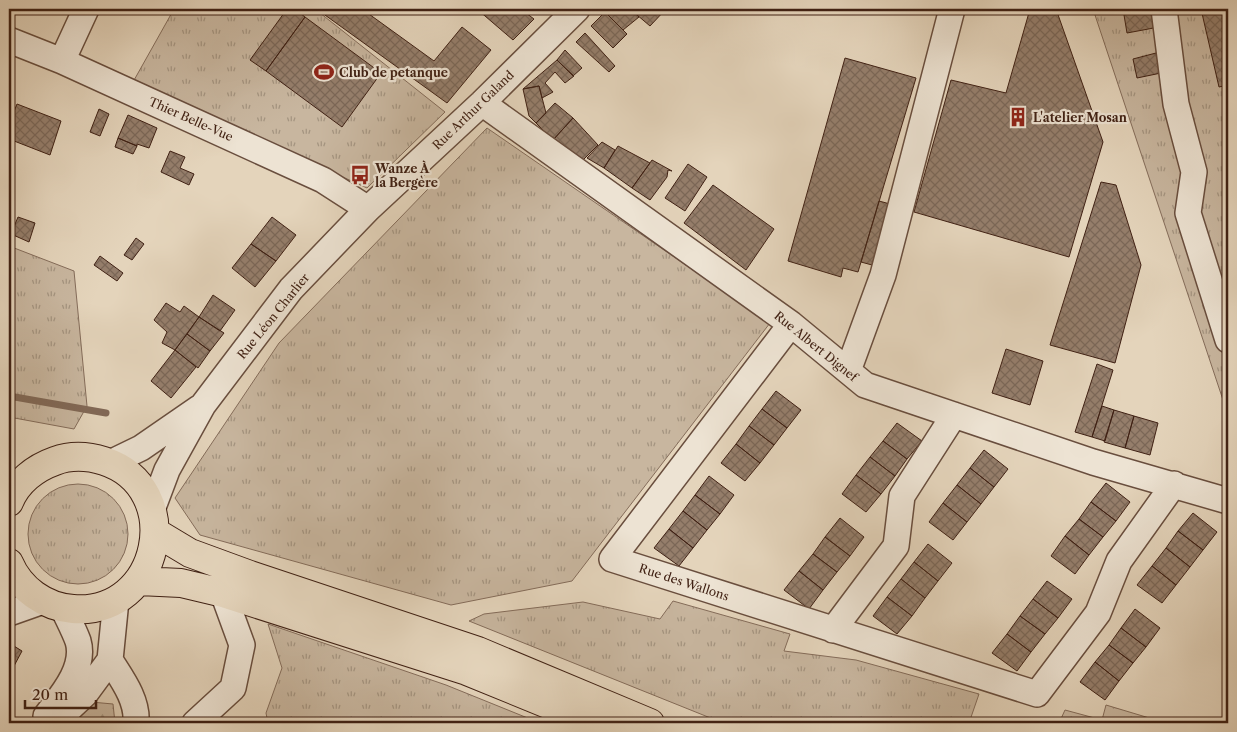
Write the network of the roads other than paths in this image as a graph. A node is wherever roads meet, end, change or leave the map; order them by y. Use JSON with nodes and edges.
{"nodes":[{"id":1,"x":86,"y":9,"type":"edge"},
{"id":2,"x":577,"y":9,"type":"edge"},
{"id":3,"x":952,"y":9,"type":"edge"},
{"id":4,"x":1164,"y":9,"type":"edge"},
{"id":5,"x":9,"y":40,"type":"edge"},
{"id":6,"x":62,"y":61,"type":"junction"},
{"id":7,"x":482,"y":103,"type":"junction"},
{"id":8,"x":368,"y":209,"type":"junction"},
{"id":9,"x":790,"y":324,"type":"junction"},
{"id":10,"x":1228,"y":340,"type":"edge"},
{"id":11,"x":848,"y":371,"type":"junction"},
{"id":12,"x":203,"y":405,"type":"junction"},
{"id":13,"x":954,"y":415,"type":"junction"},
{"id":14,"x":110,"y":463,"type":"junction"},
{"id":15,"x":1174,"y":484,"type":"junction"},
{"id":16,"x":13,"y":489,"type":"edge"},
{"id":17,"x":1228,"y":501,"type":"edge"},
{"id":18,"x":154,"y":521,"type":"junction"},
{"id":19,"x":9,"y":563,"type":"edge"},
{"id":20,"x":139,"y":581,"type":"junction"},
{"id":21,"x":223,"y":593,"type":"junction"},
{"id":22,"x":116,"y":600,"type":"junction"},
{"id":23,"x":53,"y":605,"type":"junction"},
{"id":24,"x":9,"y":613,"type":"edge"},
{"id":25,"x":833,"y":630,"type":"junction"},
{"id":26,"x":110,"y":660,"type":"junction"},
{"id":27,"x":41,"y":723,"type":"edge"},
{"id":28,"x":54,"y":723,"type":"edge"},
{"id":29,"x":136,"y":723,"type":"edge"},
{"id":30,"x":194,"y":723,"type":"edge"},
{"id":31,"x":594,"y":723,"type":"edge"},
{"id":32,"x":650,"y":723,"type":"edge"}],
"edges":[{"from":1,"to":6,"type":"street"},
{"from":2,"to":7,"type":"street","name":"Rue Arthur Galand"},
{"from":3,"to":11,"type":"street"},
{"from":4,"to":10,"type":"street"},
{"from":5,"to":6,"type":"street","name":"Thier Belle-Vue"},
{"from":6,"to":8,"type":"street","name":"Thier Belle-Vue"},
{"from":7,"to":8,"type":"street","name":"Rue Arthur Galand"},
{"from":7,"to":9,"type":"street","name":"Rue Albert Dignef"},
{"from":8,"to":12,"type":"street","name":"Rue Léon Charlier"},
{"from":9,"to":11,"type":"street","name":"Rue Albert Dignef"},
{"from":9,"to":25,"type":"street","name":"Rue des Wallons"},
{"from":11,"to":13,"type":"street","name":"Rue Albert Dignef"},
{"from":12,"to":14,"type":"street","name":"Rue Léon Charlier"},
{"from":12,"to":18,"type":"street","name":"Rue Léon Charlier"},
{"from":13,"to":15,"type":"street","name":"Rue Albert Dignef"},
{"from":13,"to":25,"type":"street"},
{"from":14,"to":16,"type":"main road"},
{"from":14,"to":18,"type":"main road"},
{"from":15,"to":17,"type":"street","name":"Rue Albert Dignef"},
{"from":15,"to":25,"type":"street","name":"Rue des Wallons"},
{"from":18,"to":20,"type":"main road"},
{"from":18,"to":32,"type":"main road"},
{"from":19,"to":23,"type":"main road"},
{"from":20,"to":21,"type":"main road"},
{"from":20,"to":22,"type":"main road"},
{"from":21,"to":30,"type":"street"},
{"from":21,"to":31,"type":"main road"},
{"from":22,"to":23,"type":"main road"},
{"from":22,"to":26,"type":"street"},
{"from":23,"to":24,"type":"street"},
{"from":23,"to":27,"type":"street"},
{"from":26,"to":28,"type":"street"},
{"from":26,"to":29,"type":"street"}]}
